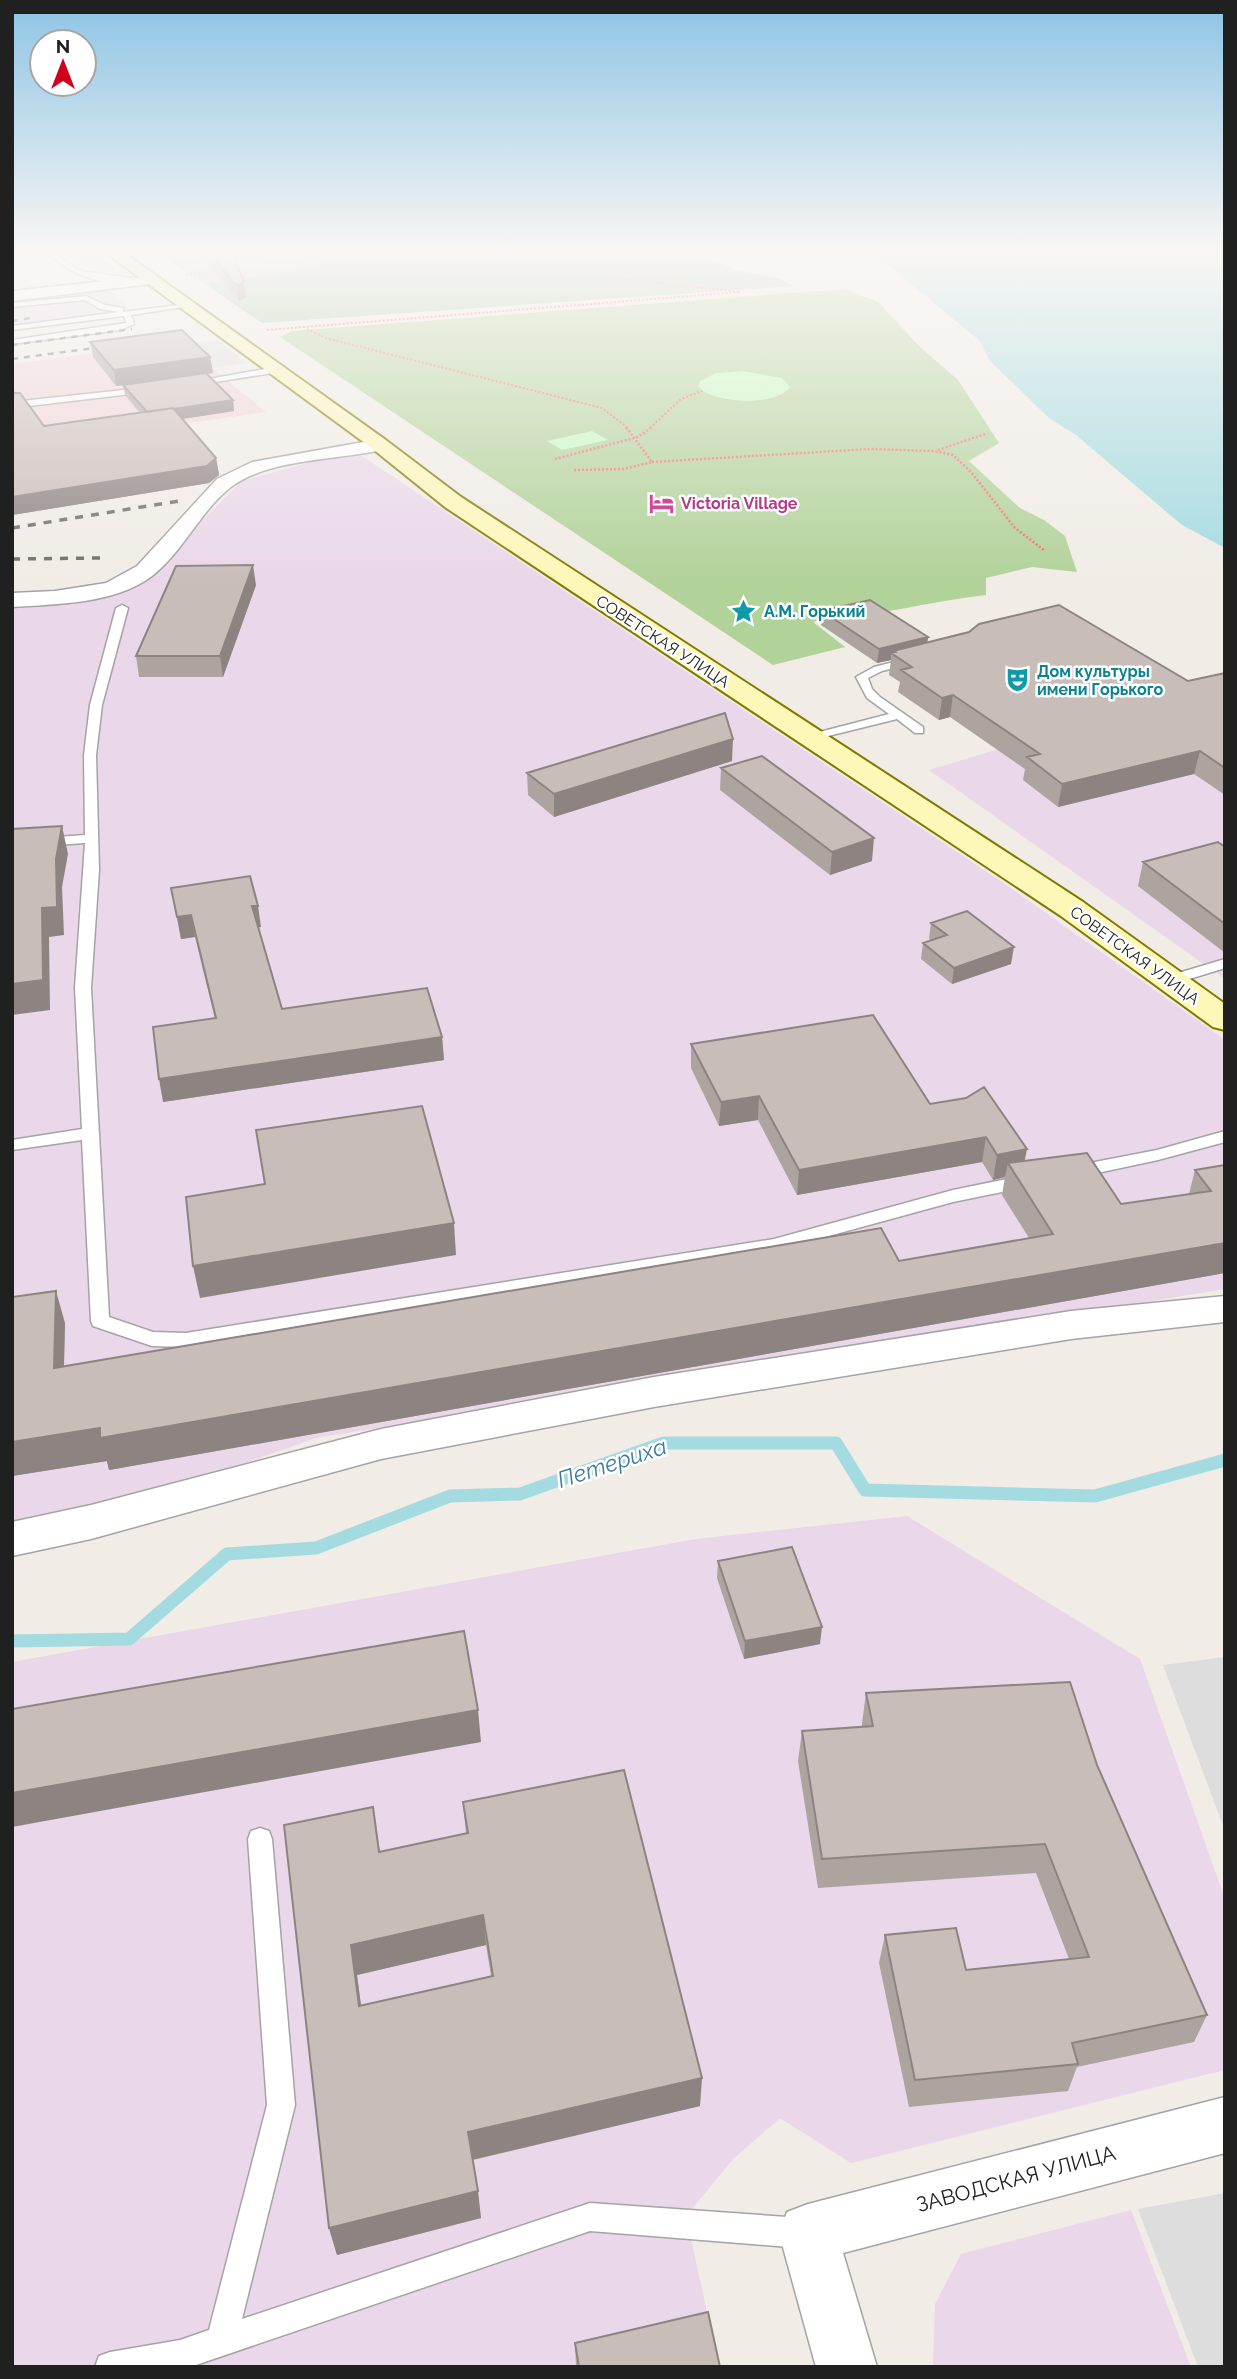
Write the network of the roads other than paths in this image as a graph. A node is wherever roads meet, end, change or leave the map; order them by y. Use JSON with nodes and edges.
{"nodes":[{"id":1,"x":263,"y":361,"type":"edge"},
{"id":2,"x":270,"y":366,"type":"junction"},
{"id":3,"x":189,"y":373,"type":"edge"},
{"id":4,"x":151,"y":379,"type":"edge"},
{"id":5,"x":184,"y":387,"type":"edge"},
{"id":6,"x":160,"y":388,"type":"edge"},
{"id":7,"x":152,"y":397,"type":"edge"},
{"id":8,"x":12,"y":405,"type":"edge"},
{"id":9,"x":380,"y":445,"type":"junction"},
{"id":10,"x":12,"y":600,"type":"edge"},
{"id":11,"x":122,"y":608,"type":"dead end"},
{"id":12,"x":926,"y":657,"type":"edge"},
{"id":13,"x":899,"y":715,"type":"junction"},
{"id":14,"x":919,"y":730,"type":"dead end"},
{"id":15,"x":812,"y":738,"type":"junction"},
{"id":16,"x":91,"y":839,"type":"junction"},
{"id":17,"x":12,"y":844,"type":"edge"},
{"id":18,"x":1225,"y":963,"type":"edge"},
{"id":19,"x":1170,"y":980,"type":"junction"},
{"id":20,"x":1225,"y":1020,"type":"edge"},
{"id":21,"x":90,"y":1133,"type":"junction"},
{"id":22,"x":1225,"y":1136,"type":"edge"},
{"id":23,"x":12,"y":1145,"type":"edge"},
{"id":24,"x":1225,"y":1309,"type":"edge"},
{"id":25,"x":12,"y":1539,"type":"edge"},
{"id":26,"x":260,"y":1839,"type":"dead end"},
{"id":27,"x":1225,"y":2125,"type":"edge"},
{"id":28,"x":808,"y":2233,"type":"junction"},
{"id":29,"x":222,"y":2340,"type":"junction"},
{"id":30,"x":179,"y":2361,"type":"edge"},
{"id":31,"x":110,"y":2367,"type":"edge"},
{"id":32,"x":847,"y":2367,"type":"edge"}],
"edges":[{"from":1,"to":2,"type":"main road","name":"СОВЕТСКАЯ УЛИЦА"},
{"from":2,"to":3,"type":"lane"},
{"from":2,"to":5,"type":"lane"},
{"from":2,"to":9,"type":"main road","name":"СОВЕТСКАЯ УЛИЦА"},
{"from":4,"to":8,"type":"lane"},
{"from":6,"to":8,"type":"lane"},
{"from":7,"to":8,"type":"lane"},
{"from":9,"to":10,"type":"street"},
{"from":9,"to":15,"type":"main road","name":"СОВЕТСКАЯ УЛИЦА"},
{"from":11,"to":16,"type":"lane"},
{"from":12,"to":13,"type":"lane"},
{"from":13,"to":14,"type":"lane"},
{"from":13,"to":15,"type":"lane"},
{"from":15,"to":19,"type":"main road","name":"СОВЕТСКАЯ УЛИЦА"},
{"from":16,"to":17,"type":"lane"},
{"from":16,"to":21,"type":"lane"},
{"from":18,"to":19,"type":"lane"},
{"from":19,"to":20,"type":"main road","name":"СОВЕТСКАЯ УЛИЦА"},
{"from":21,"to":22,"type":"lane"},
{"from":21,"to":23,"type":"lane"},
{"from":24,"to":25,"type":"street"},
{"from":26,"to":29,"type":"lane"},
{"from":27,"to":28,"type":"street","name":"ЗАВОДСКАЯ УЛИЦА"},
{"from":28,"to":29,"type":"lane"},
{"from":28,"to":32,"type":"street"},
{"from":29,"to":30,"type":"lane"},
{"from":30,"to":31,"type":"lane"}]}
